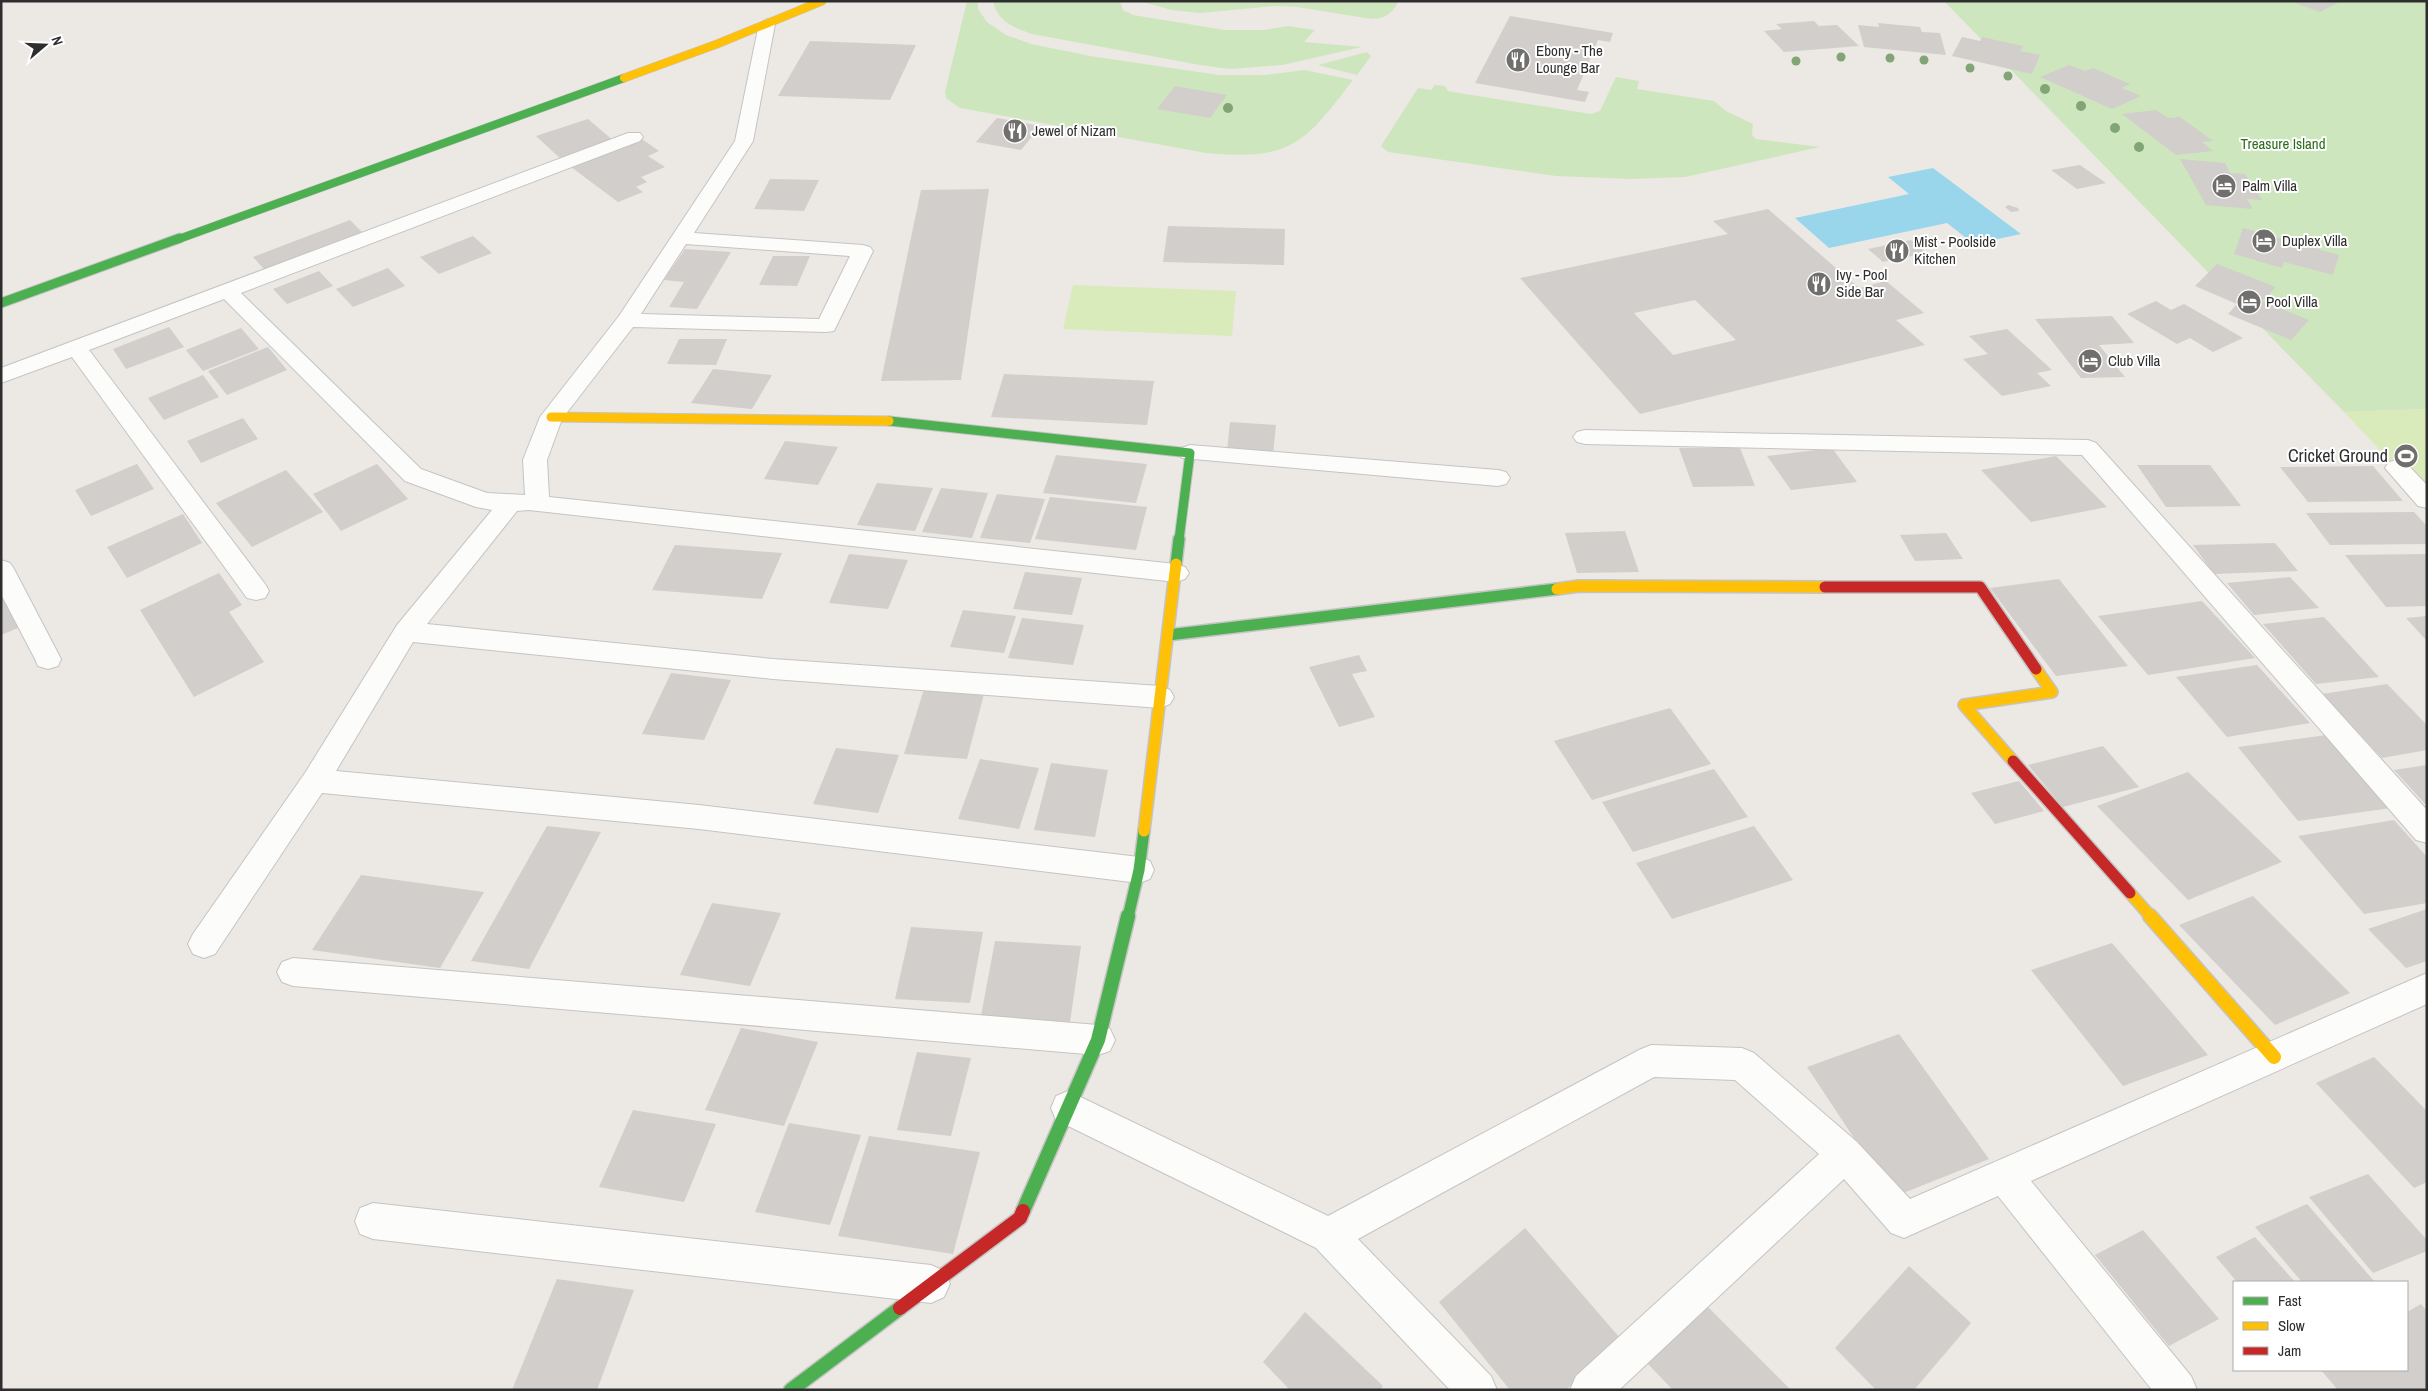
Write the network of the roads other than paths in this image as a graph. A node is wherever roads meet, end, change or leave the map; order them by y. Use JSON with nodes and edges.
{"nodes":[{"id":1,"x":822,"y":1,"type":"edge"},
{"id":2,"x":767,"y":24,"type":"junction"},
{"id":3,"x":634,"y":137,"type":"dead end"},
{"id":4,"x":680,"y":238,"type":"junction"},
{"id":5,"x":228,"y":292,"type":"junction"},
{"id":6,"x":1,"y":302,"type":"edge"},
{"id":7,"x":627,"y":320,"type":"junction"},
{"id":8,"x":76,"y":348,"type":"junction"},
{"id":9,"x":1,"y":376,"type":"edge"},
{"id":10,"x":552,"y":417,"type":"junction"},
{"id":11,"x":1585,"y":437,"type":"dead end"},
{"id":12,"x":1190,"y":453,"type":"junction"},
{"id":13,"x":2397,"y":468,"type":"dead end"},
{"id":14,"x":1498,"y":478,"type":"dead end"},
{"id":15,"x":2427,"y":500,"type":"edge"},
{"id":16,"x":511,"y":502,"type":"junction"},
{"id":17,"x":1,"y":568,"type":"edge"},
{"id":18,"x":1176,"y":573,"type":"junction"},
{"id":19,"x":256,"y":591,"type":"dead end"},
{"id":20,"x":406,"y":632,"type":"junction"},
{"id":21,"x":1168,"y":635,"type":"junction"},
{"id":22,"x":48,"y":658,"type":"dead end"},
{"id":23,"x":1160,"y":697,"type":"junction"},
{"id":24,"x":315,"y":781,"type":"junction"},
{"id":25,"x":2427,"y":831,"type":"edge"},
{"id":26,"x":1139,"y":870,"type":"junction"},
{"id":27,"x":204,"y":944,"type":"dead end"},
{"id":28,"x":293,"y":972,"type":"dead end"},
{"id":29,"x":2427,"y":988,"type":"edge"},
{"id":30,"x":1098,"y":1040,"type":"junction"},
{"id":31,"x":2274,"y":1058,"type":"junction"},
{"id":32,"x":1068,"y":1108,"type":"junction"},
{"id":33,"x":1846,"y":1154,"type":"junction"},
{"id":34,"x":2004,"y":1176,"type":"junction"},
{"id":35,"x":373,"y":1222,"type":"dead end"},
{"id":36,"x":1329,"y":1235,"type":"junction"},
{"id":37,"x":931,"y":1284,"type":"junction"},
{"id":38,"x":791,"y":1390,"type":"edge"},
{"id":39,"x":1477,"y":1390,"type":"edge"},
{"id":40,"x":1590,"y":1390,"type":"edge"},
{"id":41,"x":2177,"y":1390,"type":"edge"}],
"edges":[{"from":1,"to":2,"type":"street"},
{"from":2,"to":4,"type":"street"},
{"from":2,"to":6,"type":"street"},
{"from":3,"to":5,"type":"street"},
{"from":4,"to":7,"type":"street"},
{"from":4,"to":7,"type":"street"},
{"from":5,"to":8,"type":"street"},
{"from":5,"to":16,"type":"street"},
{"from":7,"to":10,"type":"street"},
{"from":8,"to":9,"type":"street"},
{"from":8,"to":19,"type":"street"},
{"from":10,"to":12,"type":"street"},
{"from":10,"to":16,"type":"street"},
{"from":11,"to":25,"type":"street"},
{"from":12,"to":14,"type":"street"},
{"from":12,"to":18,"type":"street"},
{"from":13,"to":15,"type":"street"},
{"from":16,"to":18,"type":"street"},
{"from":16,"to":20,"type":"street"},
{"from":17,"to":22,"type":"street"},
{"from":18,"to":21,"type":"street"},
{"from":20,"to":23,"type":"street"},
{"from":20,"to":24,"type":"street"},
{"from":21,"to":23,"type":"street"},
{"from":21,"to":31,"type":"street"},
{"from":23,"to":26,"type":"street"},
{"from":24,"to":26,"type":"street"},
{"from":24,"to":27,"type":"street"},
{"from":26,"to":30,"type":"street"},
{"from":28,"to":30,"type":"street"},
{"from":29,"to":31,"type":"street"},
{"from":30,"to":32,"type":"street"},
{"from":31,"to":34,"type":"street"},
{"from":32,"to":36,"type":"street"},
{"from":32,"to":37,"type":"street"},
{"from":33,"to":34,"type":"street"},
{"from":33,"to":36,"type":"street"},
{"from":33,"to":40,"type":"street"},
{"from":34,"to":41,"type":"street"},
{"from":35,"to":37,"type":"street"},
{"from":36,"to":39,"type":"street"},
{"from":37,"to":38,"type":"street"}]}
